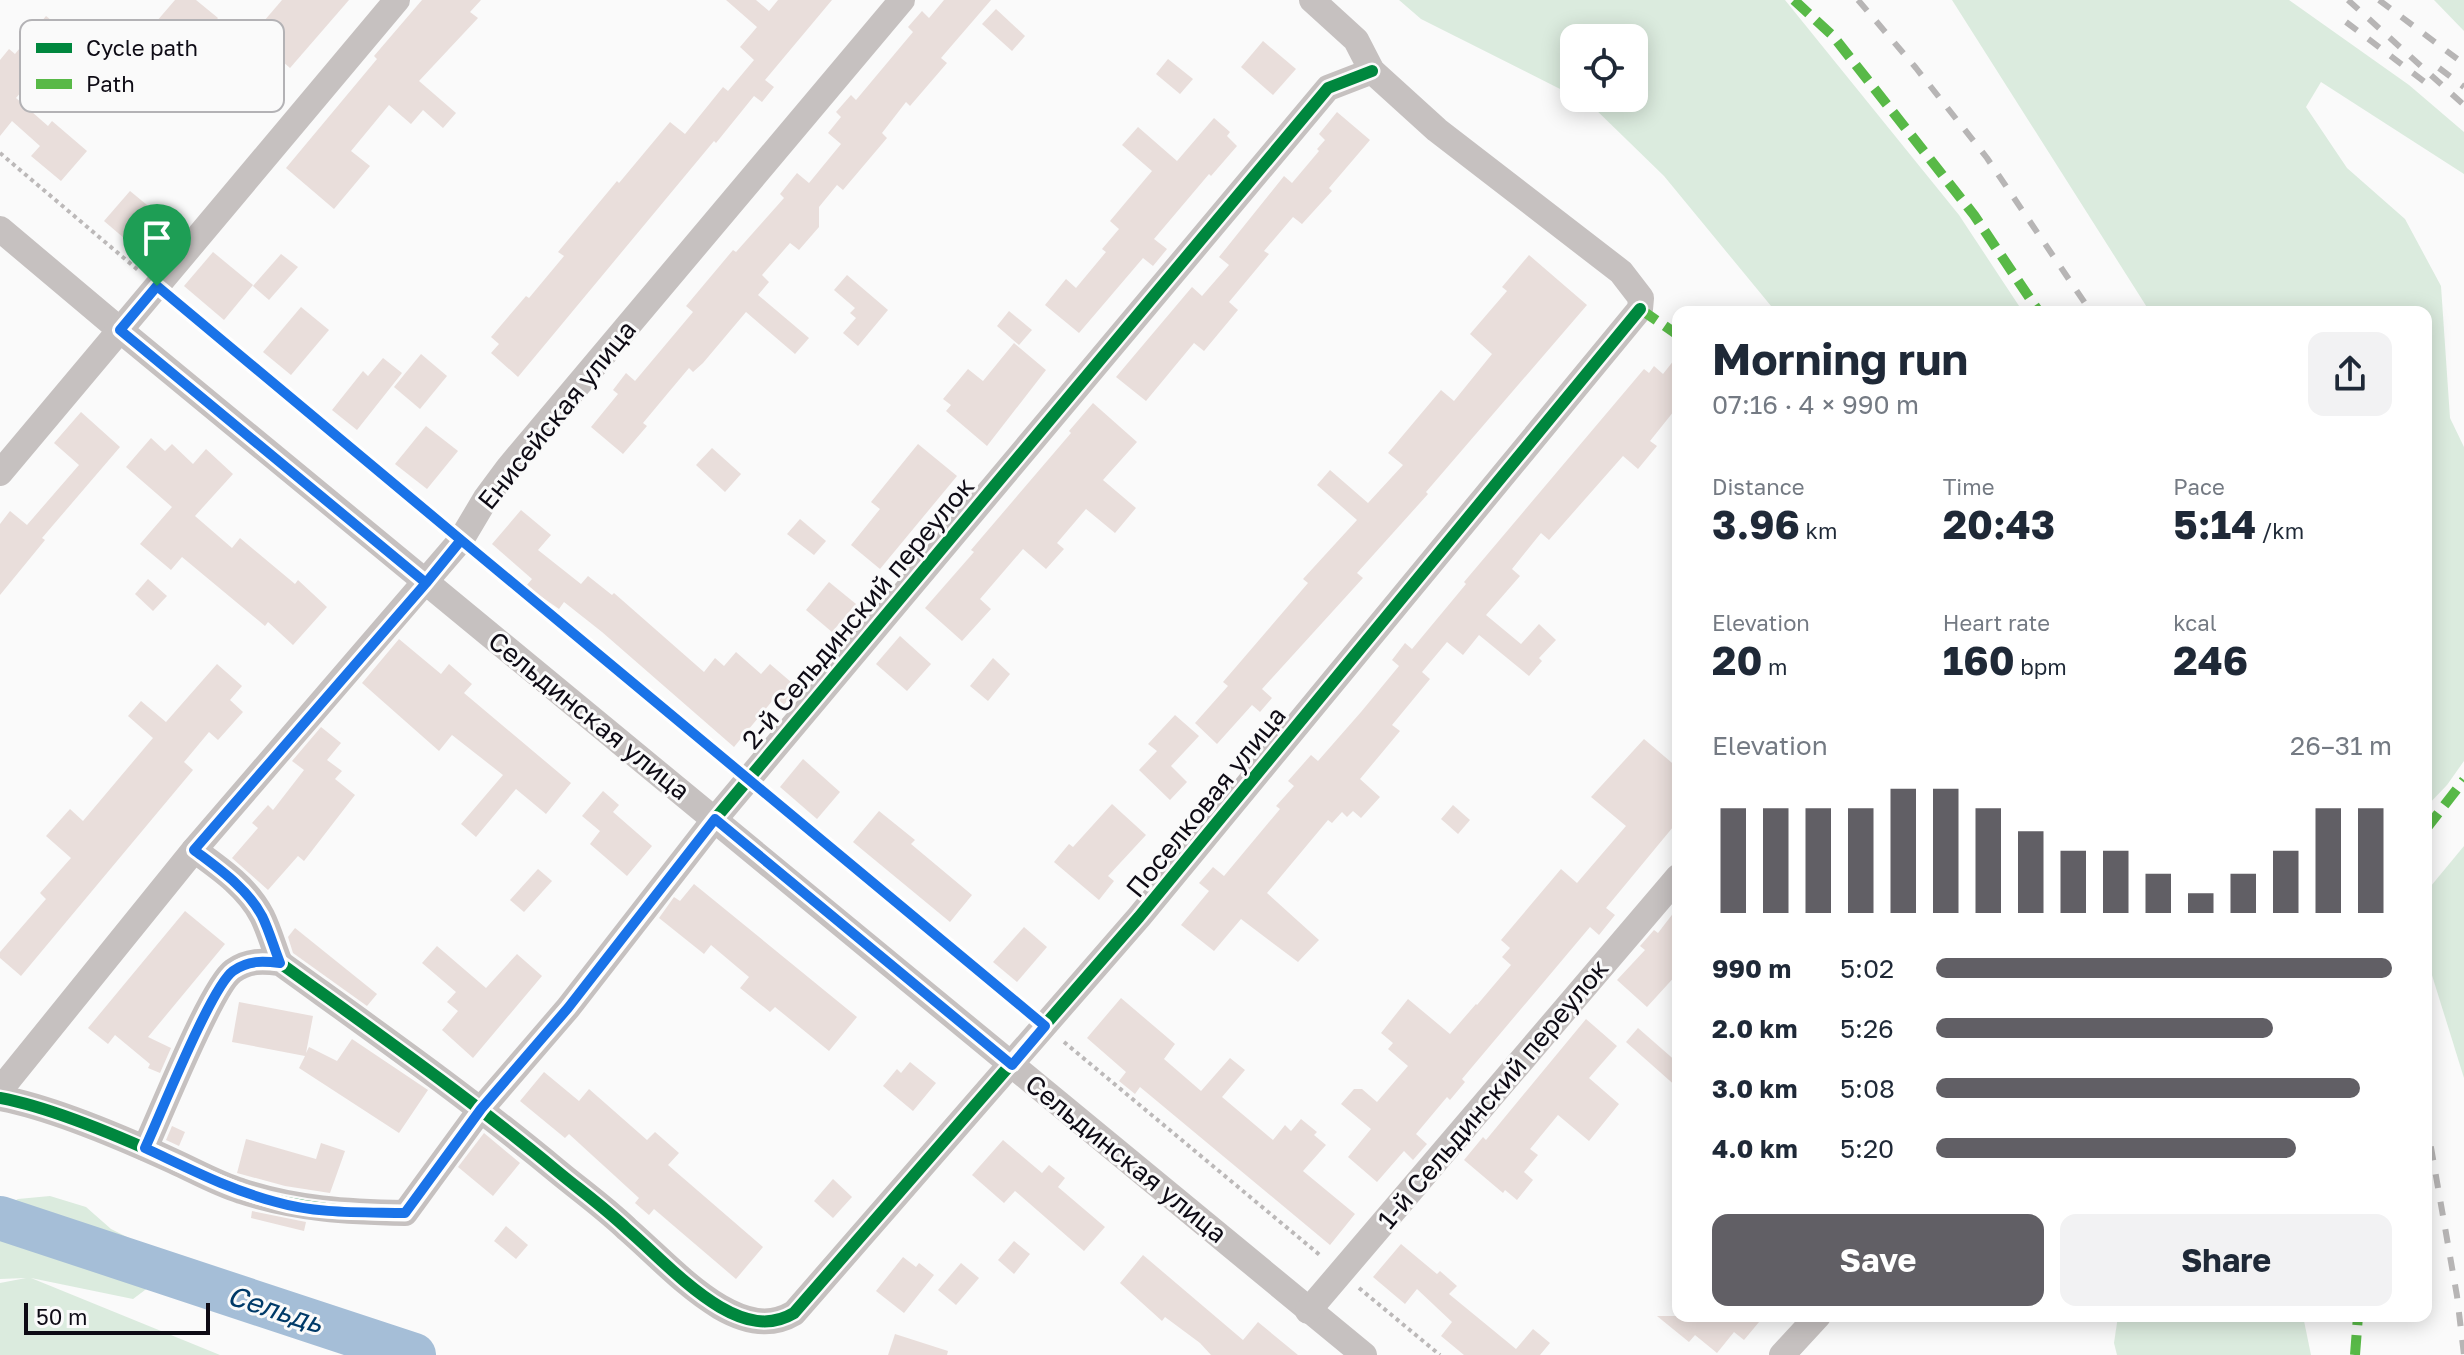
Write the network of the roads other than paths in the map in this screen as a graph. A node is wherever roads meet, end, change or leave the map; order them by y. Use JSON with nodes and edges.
{"nodes":[{"id":1,"x":397,"y":0,"type":"edge"},
{"id":2,"x":902,"y":0,"type":"edge"},
{"id":3,"x":1312,"y":0,"type":"edge"},
{"id":4,"x":1372,"y":71,"type":"junction"},
{"id":5,"x":0,"y":229,"type":"edge"},
{"id":6,"x":120,"y":330,"type":"junction"},
{"id":7,"x":0,"y":473,"type":"edge"},
{"id":8,"x":426,"y":583,"type":"junction"},
{"id":9,"x":715,"y":819,"type":"junction"},
{"id":10,"x":194,"y":850,"type":"junction"},
{"id":11,"x":1672,"y":884,"type":"edge"},
{"id":12,"x":280,"y":963,"type":"junction"},
{"id":13,"x":1012,"y":1065,"type":"junction"},
{"id":14,"x":0,"y":1090,"type":"edge"},
{"id":15,"x":0,"y":1098,"type":"edge"},
{"id":16,"x":481,"y":1109,"type":"junction"},
{"id":17,"x":145,"y":1148,"type":"junction"},
{"id":18,"x":1308,"y":1311,"type":"junction"},
{"id":19,"x":1812,"y":1322,"type":"edge"},
{"id":20,"x":1364,"y":1355,"type":"edge"},
{"id":21,"x":1782,"y":1355,"type":"edge"}],
"edges":[{"from":1,"to":6,"type":"street"},
{"from":2,"to":8,"type":"street","name":"Енисейская улица"},
{"from":3,"to":4,"type":"street"},
{"from":4,"to":9,"type":"street","name":"2-й Сельдинский переулок"},
{"from":4,"to":13,"type":"street","name":"Поселковая улица"},
{"from":5,"to":6,"type":"street","name":"Сельдинская улица"},
{"from":6,"to":7,"type":"street"},
{"from":6,"to":8,"type":"street","name":"Сельдинская улица"},
{"from":8,"to":9,"type":"street","name":"Сельдинская улица"},
{"from":8,"to":10,"type":"street","name":"Енисейская улица"},
{"from":9,"to":13,"type":"street","name":"Сельдинская улица"},
{"from":9,"to":16,"type":"street","name":"2-й Сельдинский переулок"},
{"from":10,"to":12,"type":"street"},
{"from":10,"to":14,"type":"street","name":"Енисейская улица"},
{"from":11,"to":18,"type":"street","name":"1-й Сельдинский переулок"},
{"from":12,"to":16,"type":"street"},
{"from":12,"to":17,"type":"street"},
{"from":13,"to":16,"type":"street","name":"Поселковая улица"},
{"from":13,"to":18,"type":"street","name":"Сельдинская улица"},
{"from":15,"to":17,"type":"street"},
{"from":16,"to":17,"type":"street","name":"2-й Сельдинский переулок"},
{"from":18,"to":20,"type":"street","name":"Сельдинская улица"},
{"from":19,"to":21,"type":"street"}]}
